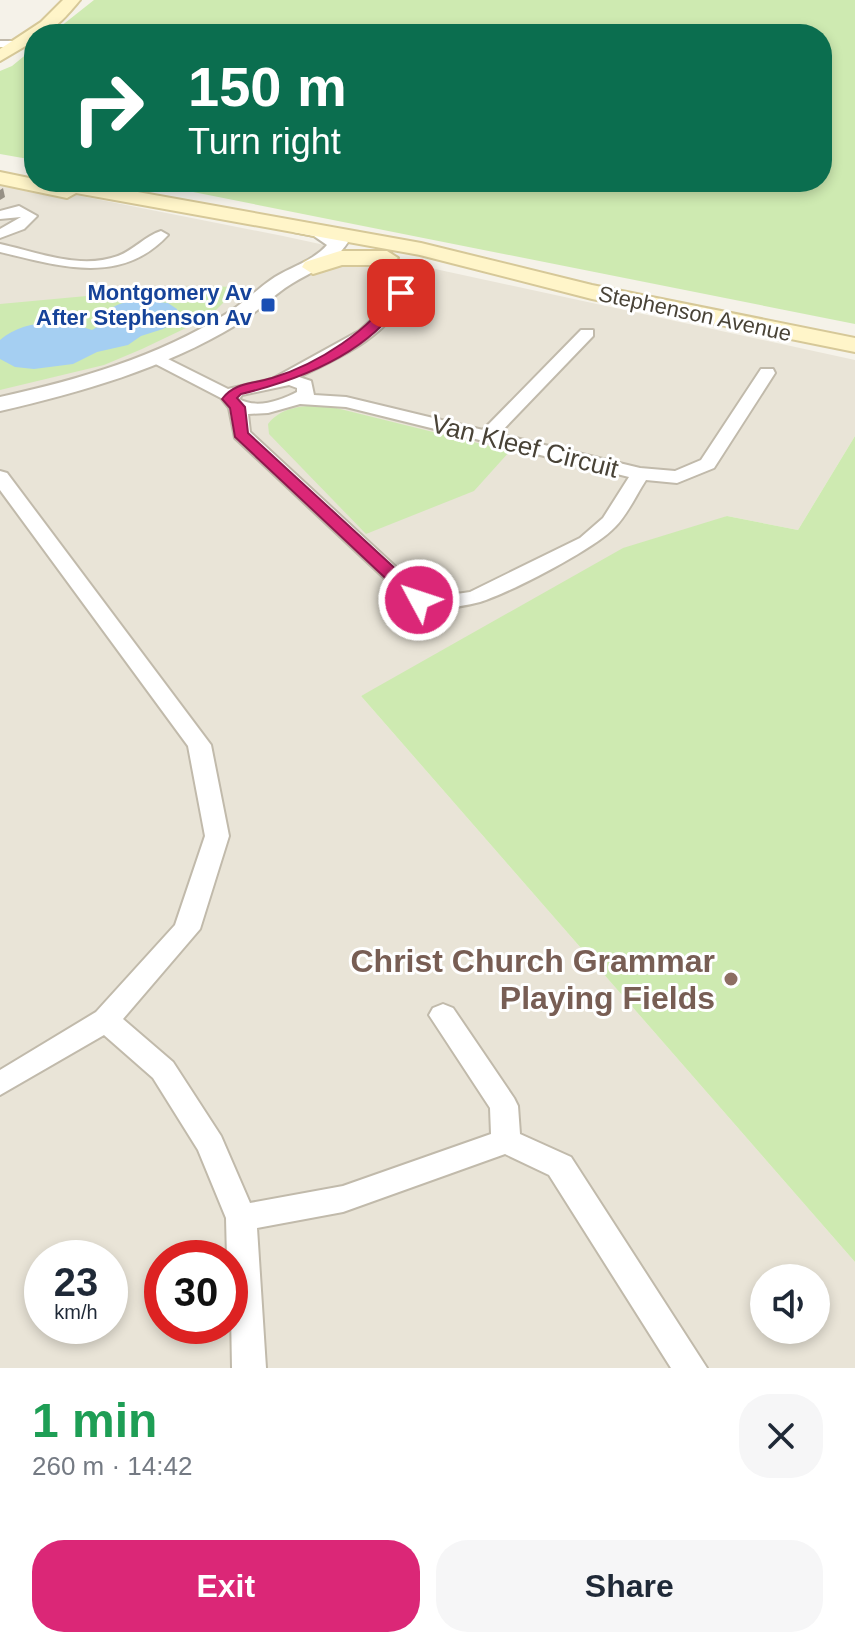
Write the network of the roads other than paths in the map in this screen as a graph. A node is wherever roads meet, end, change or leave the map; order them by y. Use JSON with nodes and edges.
{"nodes":[{"id":1,"x":72,"y":0,"type":"edge"},
{"id":2,"x":48,"y":24,"type":"edge"},
{"id":3,"x":24,"y":41,"type":"edge"},
{"id":4,"x":0,"y":44,"type":"edge"},
{"id":5,"x":19,"y":44,"type":"junction"},
{"id":6,"x":0,"y":56,"type":"edge"},
{"id":7,"x":0,"y":175,"type":"edge"},
{"id":8,"x":24,"y":178,"type":"edge"},
{"id":9,"x":24,"y":180,"type":"edge"},
{"id":10,"x":86,"y":192,"type":"edge"},
{"id":11,"x":106,"y":192,"type":"edge"},
{"id":12,"x":233,"y":214,"type":"junction"},
{"id":13,"x":0,"y":215,"type":"edge"},
{"id":14,"x":0,"y":234,"type":"edge"},
{"id":15,"x":161,"y":235,"type":"dead end"},
{"id":16,"x":375,"y":240,"type":"junction"},
{"id":17,"x":339,"y":242,"type":"junction"},
{"id":18,"x":0,"y":248,"type":"edge"},
{"id":19,"x":313,"y":267,"type":"junction"},
{"id":20,"x":489,"y":273,"type":"junction"},
{"id":21,"x":291,"y":277,"type":"junction"},
{"id":22,"x":535,"y":279,"type":"junction"},
{"id":23,"x":401,"y":293,"type":"dead end"},
{"id":24,"x":587,"y":333,"type":"dead end"},
{"id":25,"x":855,"y":345,"type":"edge"},
{"id":26,"x":159,"y":355,"type":"junction"},
{"id":27,"x":326,"y":358,"type":"junction"},
{"id":28,"x":767,"y":373,"type":"dead end"},
{"id":29,"x":279,"y":381,"type":"junction"},
{"id":30,"x":303,"y":391,"type":"junction"},
{"id":31,"x":237,"y":397,"type":"junction"},
{"id":32,"x":0,"y":404,"type":"edge"},
{"id":33,"x":258,"y":409,"type":"junction"},
{"id":34,"x":488,"y":435,"type":"junction"},
{"id":35,"x":251,"y":442,"type":"junction"},
{"id":36,"x":640,"y":474,"type":"junction"},
{"id":37,"x":0,"y":477,"type":"edge"},
{"id":38,"x":443,"y":1015,"type":"dead end"},
{"id":39,"x":106,"y":1020,"type":"junction"},
{"id":40,"x":0,"y":1084,"type":"edge"},
{"id":41,"x":506,"y":1141,"type":"junction"},
{"id":42,"x":241,"y":1218,"type":"junction"},
{"id":43,"x":249,"y":1368,"type":"edge"},
{"id":44,"x":690,"y":1368,"type":"edge"}],
"edges":[{"from":1,"to":2,"type":"main road"},
{"from":3,"to":5,"type":"main road"},
{"from":4,"to":5,"type":"street"},
{"from":5,"to":6,"type":"main road"},
{"from":7,"to":8,"type":"main road","name":"Stephenson Avenue"},
{"from":7,"to":9,"type":"main road","name":"Stephenson Avenue"},
{"from":10,"to":17,"type":"main road","name":"Stephenson Avenue"},
{"from":11,"to":12,"type":"main road","name":"Stephenson Avenue"},
{"from":12,"to":16,"type":"main road","name":"Stephenson Avenue"},
{"from":12,"to":17,"type":"street"},
{"from":13,"to":14,"type":"street"},
{"from":15,"to":18,"type":"street"},
{"from":16,"to":17,"type":"street"},
{"from":16,"to":22,"type":"main road","name":"Stephenson Avenue"},
{"from":17,"to":19,"type":"street"},
{"from":17,"to":20,"type":"main road","name":"Stephenson Avenue"},
{"from":17,"to":21,"type":"street"},
{"from":19,"to":20,"type":"main road"},
{"from":19,"to":21,"type":"street"},
{"from":20,"to":22,"type":"main road","name":"Stephenson Avenue"},
{"from":21,"to":26,"type":"street"},
{"from":22,"to":25,"type":"main road","name":"Stephenson Avenue"},
{"from":23,"to":27,"type":"street"},
{"from":24,"to":34,"type":"street"},
{"from":26,"to":31,"type":"street"},
{"from":26,"to":32,"type":"street"},
{"from":27,"to":29,"type":"street"},
{"from":27,"to":30,"type":"street"},
{"from":28,"to":36,"type":"street"},
{"from":29,"to":30,"type":"street"},
{"from":29,"to":31,"type":"street"},
{"from":30,"to":33,"type":"street"},
{"from":30,"to":34,"type":"street","name":"Van Kleef Circuit"},
{"from":31,"to":33,"type":"street"},
{"from":31,"to":35,"type":"street","name":"Van Kleef Circuit"},
{"from":33,"to":35,"type":"street"},
{"from":34,"to":36,"type":"street","name":"Van Kleef Circuit"},
{"from":35,"to":36,"type":"street","name":"Van Kleef Circuit"},
{"from":37,"to":39,"type":"street"},
{"from":38,"to":41,"type":"street"},
{"from":39,"to":40,"type":"street"},
{"from":39,"to":42,"type":"street"},
{"from":41,"to":42,"type":"street"},
{"from":41,"to":44,"type":"street"},
{"from":42,"to":43,"type":"street"}]}
